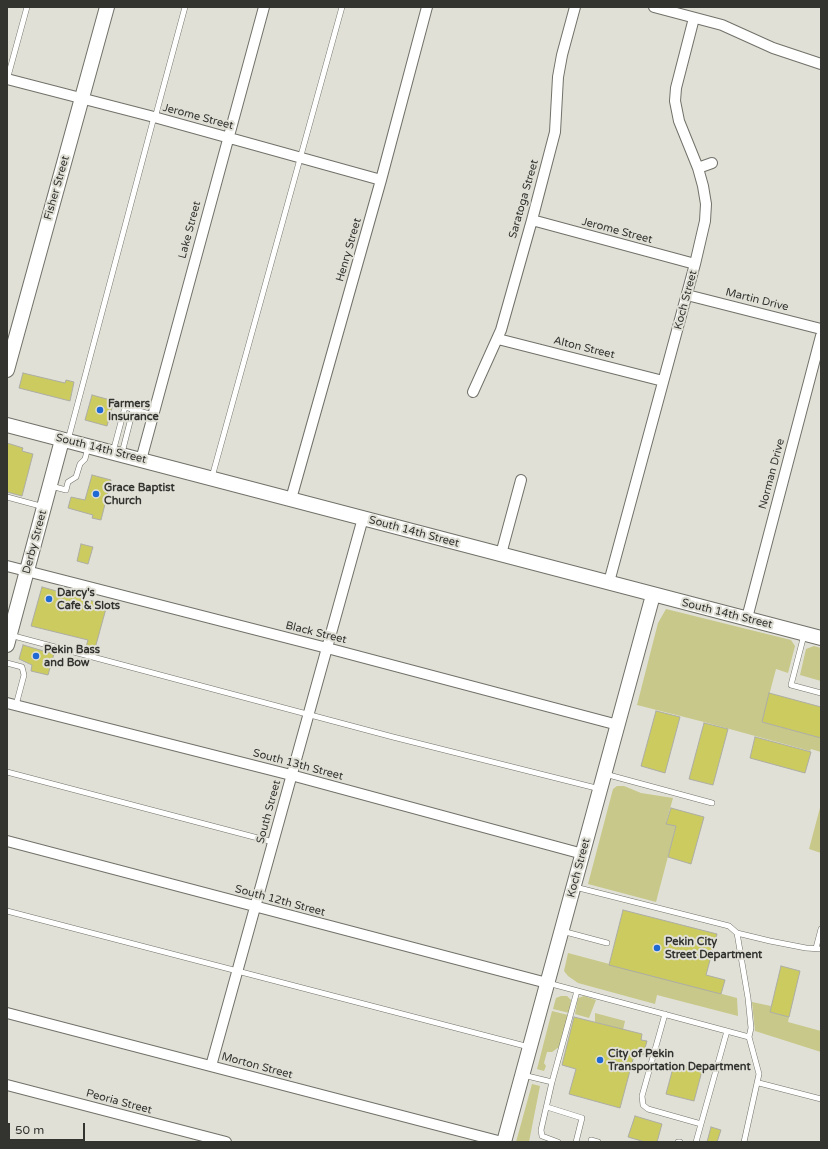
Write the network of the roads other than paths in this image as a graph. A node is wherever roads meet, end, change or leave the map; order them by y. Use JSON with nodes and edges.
{"nodes":[{"id":1,"x":27,"y":7,"type":"edge"},
{"id":2,"x":107,"y":7,"type":"edge"},
{"id":3,"x":185,"y":7,"type":"edge"},
{"id":4,"x":264,"y":7,"type":"edge"},
{"id":5,"x":342,"y":7,"type":"edge"},
{"id":6,"x":427,"y":7,"type":"edge"},
{"id":7,"x":575,"y":7,"type":"edge"},
{"id":8,"x":654,"y":7,"type":"edge"},
{"id":9,"x":694,"y":18,"type":"junction"},
{"id":10,"x":821,"y":64,"type":"edge"},
{"id":11,"x":7,"y":80,"type":"edge"},
{"id":12,"x":82,"y":98,"type":"junction"},
{"id":13,"x":155,"y":118,"type":"junction"},
{"id":14,"x":228,"y":138,"type":"junction"},
{"id":15,"x":301,"y":158,"type":"junction"},
{"id":16,"x":712,"y":163,"type":"dead end"},
{"id":17,"x":698,"y":168,"type":"junction"},
{"id":18,"x":381,"y":180,"type":"junction"},
{"id":19,"x":532,"y":220,"type":"junction"},
{"id":20,"x":695,"y":264,"type":"junction"},
{"id":21,"x":687,"y":295,"type":"junction"},
{"id":22,"x":821,"y":329,"type":"edge"},
{"id":23,"x":821,"y":336,"type":"edge"},
{"id":24,"x":498,"y":339,"type":"junction"},
{"id":25,"x":7,"y":370,"type":"edge"},
{"id":26,"x":663,"y":381,"type":"junction"},
{"id":27,"x":473,"y":392,"type":"dead end"},
{"id":28,"x":133,"y":410,"type":"junction"},
{"id":29,"x":153,"y":415,"type":"junction"},
{"id":30,"x":7,"y":425,"type":"edge"},
{"id":31,"x":65,"y":440,"type":"junction"},
{"id":32,"x":88,"y":446,"type":"junction"},
{"id":33,"x":117,"y":454,"type":"junction"},
{"id":34,"x":141,"y":460,"type":"junction"},
{"id":35,"x":212,"y":478,"type":"junction"},
{"id":36,"x":521,"y":480,"type":"dead end"},
{"id":37,"x":50,"y":486,"type":"junction"},
{"id":38,"x":7,"y":497,"type":"edge"},
{"id":39,"x":291,"y":499,"type":"junction"},
{"id":40,"x":44,"y":507,"type":"junction"},
{"id":41,"x":363,"y":518,"type":"junction"},
{"id":42,"x":501,"y":554,"type":"junction"},
{"id":43,"x":7,"y":566,"type":"edge"},
{"id":44,"x":27,"y":572,"type":"junction"},
{"id":45,"x":609,"y":582,"type":"junction"},
{"id":46,"x":653,"y":595,"type":"junction"},
{"id":47,"x":747,"y":618,"type":"junction"},
{"id":48,"x":804,"y":634,"type":"junction"},
{"id":49,"x":8,"y":638,"type":"edge"},
{"id":50,"x":821,"y":638,"type":"edge"},
{"id":51,"x":327,"y":648,"type":"junction"},
{"id":52,"x":7,"y":663,"type":"edge"},
{"id":53,"x":821,"y":693,"type":"edge"},
{"id":54,"x":12,"y":704,"type":"edge"},
{"id":55,"x":308,"y":714,"type":"junction"},
{"id":56,"x":618,"y":725,"type":"junction"},
{"id":57,"x":7,"y":772,"type":"edge"},
{"id":58,"x":604,"y":774,"type":"junction"},
{"id":59,"x":291,"y":775,"type":"junction"},
{"id":60,"x":600,"y":789,"type":"junction"},
{"id":61,"x":712,"y":803,"type":"dead end"},
{"id":62,"x":7,"y":841,"type":"edge"},
{"id":63,"x":273,"y":842,"type":"junction"},
{"id":64,"x":583,"y":854,"type":"junction"},
{"id":65,"x":574,"y":886,"type":"junction"},
{"id":66,"x":256,"y":908,"type":"junction"},
{"id":67,"x":7,"y":911,"type":"edge"},
{"id":68,"x":821,"y":929,"type":"edge"},
{"id":69,"x":561,"y":931,"type":"junction"},
{"id":70,"x":737,"y":933,"type":"junction"},
{"id":71,"x":607,"y":943,"type":"dead end"},
{"id":72,"x":818,"y":948,"type":"edge"},
{"id":73,"x":238,"y":972,"type":"junction"},
{"id":74,"x":547,"y":983,"type":"junction"},
{"id":75,"x":577,"y":991,"type":"junction"},
{"id":76,"x":7,"y":1013,"type":"edge"},
{"id":77,"x":665,"y":1014,"type":"junction"},
{"id":78,"x":727,"y":1031,"type":"junction"},
{"id":79,"x":749,"y":1037,"type":"junction"},
{"id":80,"x":530,"y":1048,"type":"junction"},
{"id":81,"x":211,"y":1066,"type":"junction"},
{"id":82,"x":522,"y":1074,"type":"junction"},
{"id":83,"x":552,"y":1082,"type":"junction"},
{"id":84,"x":759,"y":1083,"type":"junction"},
{"id":85,"x":7,"y":1085,"type":"edge"},
{"id":86,"x":821,"y":1099,"type":"edge"},
{"id":87,"x":546,"y":1107,"type":"junction"},
{"id":88,"x":701,"y":1124,"type":"junction"},
{"id":89,"x":192,"y":1138,"type":"edge"},
{"id":90,"x":591,"y":1140,"type":"dead end"},
{"id":91,"x":226,"y":1142,"type":"edge"},
{"id":92,"x":503,"y":1142,"type":"edge"},
{"id":93,"x":558,"y":1142,"type":"edge"},
{"id":94,"x":576,"y":1142,"type":"edge"},
{"id":95,"x":598,"y":1142,"type":"edge"},
{"id":96,"x":696,"y":1142,"type":"edge"},
{"id":97,"x":744,"y":1142,"type":"edge"}],
"edges":[{"from":1,"to":11,"type":"lane"},
{"from":2,"to":12,"type":"main road","name":"Fisher Street"},
{"from":3,"to":13,"type":"lane"},
{"from":4,"to":14,"type":"street","name":"Lake Street"},
{"from":5,"to":15,"type":"lane"},
{"from":6,"to":18,"type":"street","name":"Henry Street"},
{"from":7,"to":19,"type":"street","name":"Saratoga Street"},
{"from":8,"to":9,"type":"street"},
{"from":9,"to":10,"type":"street"},
{"from":9,"to":17,"type":"street","name":"Koch Street"},
{"from":11,"to":12,"type":"street","name":"Jerome Street"},
{"from":12,"to":13,"type":"street","name":"Jerome Street"},
{"from":12,"to":25,"type":"main road","name":"Fisher Street"},
{"from":13,"to":14,"type":"street","name":"Jerome Street"},
{"from":13,"to":31,"type":"lane"},
{"from":14,"to":15,"type":"street","name":"Jerome Street"},
{"from":14,"to":29,"type":"street","name":"Lake Street"},
{"from":15,"to":18,"type":"street","name":"Jerome Street"},
{"from":15,"to":35,"type":"lane"},
{"from":16,"to":17,"type":"street"},
{"from":17,"to":20,"type":"street","name":"Koch Street"},
{"from":18,"to":39,"type":"street","name":"Henry Street"},
{"from":19,"to":20,"type":"street","name":"Jerome Street"},
{"from":19,"to":24,"type":"street","name":"Saratoga Street"},
{"from":20,"to":21,"type":"street","name":"Koch Street"},
{"from":21,"to":22,"type":"street","name":"Martin Drive"},
{"from":21,"to":26,"type":"street","name":"Koch Street"},
{"from":23,"to":47,"type":"street","name":"Norman Drive"},
{"from":24,"to":26,"type":"street","name":"Alton Street"},
{"from":24,"to":27,"type":"street","name":"Saratoga Street"},
{"from":26,"to":45,"type":"street","name":"Koch Street"},
{"from":28,"to":29,"type":"lane"},
{"from":28,"to":33,"type":"lane"},
{"from":28,"to":33,"type":"lane"},
{"from":29,"to":34,"type":"street","name":"Lake Street"},
{"from":30,"to":31,"type":"main road","name":"South 14th Street"},
{"from":31,"to":32,"type":"main road","name":"South 14th Street"},
{"from":31,"to":37,"type":"main road","name":"Derby Street"},
{"from":32,"to":33,"type":"main road","name":"South 14th Street"},
{"from":32,"to":37,"type":"lane"},
{"from":33,"to":34,"type":"main road","name":"South 14th Street"},
{"from":34,"to":35,"type":"main road","name":"South 14th Street"},
{"from":35,"to":39,"type":"main road","name":"South 14th Street"},
{"from":36,"to":42,"type":"street"},
{"from":37,"to":40,"type":"main road","name":"Derby Street"},
{"from":38,"to":40,"type":"lane"},
{"from":39,"to":41,"type":"main road","name":"South 14th Street"},
{"from":40,"to":44,"type":"main road","name":"Derby Street"},
{"from":41,"to":42,"type":"main road","name":"South 14th Street"},
{"from":41,"to":51,"type":"street","name":"South Street"},
{"from":42,"to":45,"type":"main road","name":"South 14th Street"},
{"from":43,"to":44,"type":"street","name":"Black Street"},
{"from":44,"to":49,"type":"main road","name":"Derby Street"},
{"from":44,"to":51,"type":"street","name":"Black Street"},
{"from":45,"to":46,"type":"main road","name":"South 14th Street"},
{"from":46,"to":47,"type":"main road","name":"South 14th Street"},
{"from":46,"to":56,"type":"main road","name":"Koch Street"},
{"from":47,"to":48,"type":"main road","name":"South 14th Street"},
{"from":48,"to":50,"type":"main road","name":"South 14th Street"},
{"from":48,"to":53,"type":"lane"},
{"from":49,"to":55,"type":"lane"},
{"from":51,"to":55,"type":"street","name":"South Street"},
{"from":51,"to":56,"type":"street","name":"Black Street"},
{"from":52,"to":54,"type":"lane"},
{"from":54,"to":59,"type":"street","name":"South 13th Street"},
{"from":55,"to":59,"type":"street","name":"South Street"},
{"from":55,"to":60,"type":"lane"},
{"from":56,"to":58,"type":"main road","name":"Koch Street"},
{"from":57,"to":63,"type":"lane"},
{"from":58,"to":60,"type":"main road","name":"Koch Street"},
{"from":58,"to":61,"type":"lane"},
{"from":59,"to":63,"type":"street","name":"South Street"},
{"from":59,"to":64,"type":"street","name":"South 13th Street"},
{"from":60,"to":64,"type":"main road","name":"Koch Street"},
{"from":62,"to":66,"type":"street","name":"South 12th Street"},
{"from":63,"to":66,"type":"street","name":"South Street"},
{"from":64,"to":65,"type":"main road","name":"Koch Street"},
{"from":65,"to":69,"type":"main road","name":"Koch Street"},
{"from":65,"to":70,"type":"lane"},
{"from":66,"to":73,"type":"street","name":"South Street"},
{"from":66,"to":74,"type":"street","name":"South 12th Street"},
{"from":67,"to":73,"type":"lane"},
{"from":68,"to":72,"type":"lane"},
{"from":69,"to":71,"type":"lane"},
{"from":69,"to":74,"type":"main road","name":"Koch Street"},
{"from":70,"to":72,"type":"lane"},
{"from":70,"to":79,"type":"lane"},
{"from":73,"to":80,"type":"lane"},
{"from":73,"to":81,"type":"street","name":"South Street"},
{"from":74,"to":75,"type":"lane"},
{"from":74,"to":80,"type":"main road","name":"Koch Street"},
{"from":75,"to":77,"type":"lane"},
{"from":75,"to":83,"type":"lane"},
{"from":76,"to":81,"type":"street","name":"Morton Street"},
{"from":77,"to":78,"type":"lane"},
{"from":77,"to":88,"type":"lane"},
{"from":78,"to":79,"type":"lane"},
{"from":78,"to":88,"type":"lane"},
{"from":79,"to":84,"type":"lane"},
{"from":80,"to":82,"type":"main road","name":"Koch Street"},
{"from":81,"to":92,"type":"street","name":"Morton Street"},
{"from":82,"to":83,"type":"lane"},
{"from":82,"to":92,"type":"main road","name":"Koch Street"},
{"from":83,"to":87,"type":"lane"},
{"from":84,"to":86,"type":"lane"},
{"from":84,"to":97,"type":"lane"},
{"from":85,"to":89,"type":"street","name":"Peoria Street"},
{"from":87,"to":93,"type":"lane"},
{"from":87,"to":94,"type":"lane"},
{"from":88,"to":96,"type":"lane"},
{"from":89,"to":91,"type":"street","name":"Peoria Street"},
{"from":90,"to":95,"type":"lane"}]}
